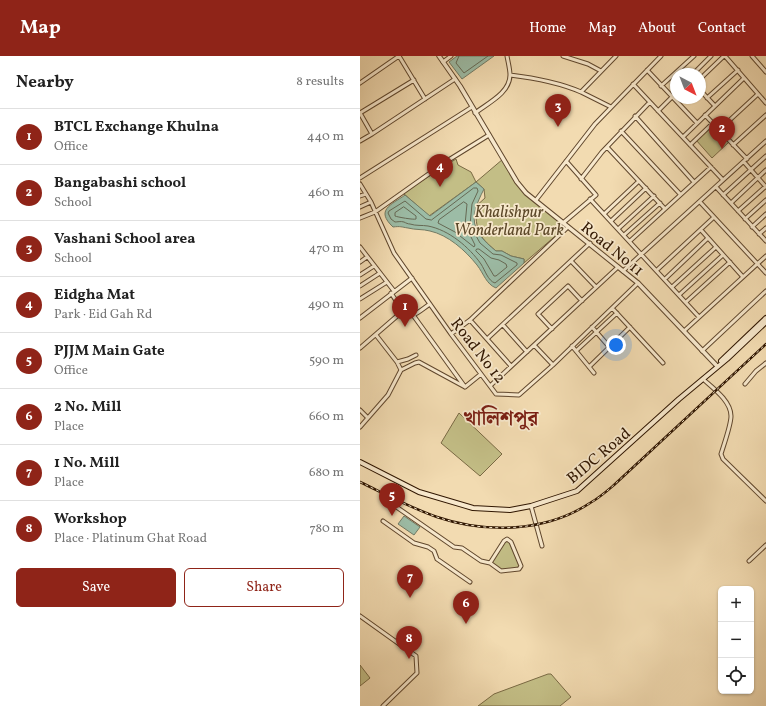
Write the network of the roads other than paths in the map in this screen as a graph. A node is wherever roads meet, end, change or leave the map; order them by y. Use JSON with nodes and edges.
{"nodes":[{"id":1,"x":399,"y":56,"type":"edge"},
{"id":2,"x":439,"y":56,"type":"edge"},
{"id":3,"x":451,"y":56,"type":"edge"},
{"id":4,"x":507,"y":56,"type":"edge"},
{"id":5,"x":563,"y":56,"type":"edge"},
{"id":6,"x":616,"y":56,"type":"edge"},
{"id":7,"x":661,"y":56,"type":"edge"},
{"id":8,"x":694,"y":56,"type":"edge"},
{"id":9,"x":711,"y":56,"type":"edge"},
{"id":10,"x":725,"y":56,"type":"edge"},
{"id":11,"x":752,"y":56,"type":"edge"},
{"id":12,"x":443,"y":62,"type":"junction"},
{"id":13,"x":699,"y":68,"type":"edge"},
{"id":14,"x":647,"y":70,"type":"junction"},
{"id":15,"x":738,"y":70,"type":"junction"},
{"id":16,"x":601,"y":71,"type":"junction"},
{"id":17,"x":766,"y":72,"type":"edge"},
{"id":18,"x":706,"y":73,"type":"edge"},
{"id":19,"x":510,"y":75,"type":"junction"},
{"id":20,"x":744,"y":78,"type":"junction"},
{"id":21,"x":455,"y":79,"type":"junction"},
{"id":22,"x":414,"y":80,"type":"junction"},
{"id":23,"x":360,"y":83,"type":"edge"},
{"id":24,"x":633,"y":84,"type":"junction"},
{"id":25,"x":661,"y":86,"type":"junction"},
{"id":26,"x":581,"y":92,"type":"junction"},
{"id":27,"x":758,"y":94,"type":"junction"},
{"id":28,"x":670,"y":95,"type":"edge"},
{"id":29,"x":707,"y":98,"type":"joint"},
{"id":30,"x":425,"y":99,"type":"junction"},
{"id":31,"x":670,"y":99,"type":"edge"},
{"id":32,"x":650,"y":102,"type":"junction"},
{"id":33,"x":766,"y":103,"type":"edge"},
{"id":34,"x":679,"y":104,"type":"edge"},
{"id":35,"x":715,"y":106,"type":"junction"},
{"id":36,"x":611,"y":107,"type":"junction"},
{"id":37,"x":472,"y":108,"type":"junction"},
{"id":38,"x":658,"y":111,"type":"junction"},
{"id":39,"x":360,"y":113,"type":"edge"},
{"id":40,"x":475,"y":113,"type":"junction"},
{"id":41,"x":705,"y":115,"type":"junction"},
{"id":42,"x":766,"y":115,"type":"edge"},
{"id":43,"x":636,"y":116,"type":"junction"},
{"id":44,"x":697,"y":123,"type":"junction"},
{"id":45,"x":713,"y":123,"type":"junction"},
{"id":46,"x":719,"y":130,"type":"junction"},
{"id":47,"x":621,"y":131,"type":"junction"},
{"id":48,"x":372,"y":134,"type":"junction"},
{"id":49,"x":489,"y":135,"type":"junction"},
{"id":50,"x":683,"y":137,"type":"junction"},
{"id":51,"x":360,"y":141,"type":"edge"},
{"id":52,"x":766,"y":141,"type":"edge"},
{"id":53,"x":690,"y":145,"type":"junction"},
{"id":54,"x":733,"y":145,"type":"junction"},
{"id":55,"x":606,"y":147,"type":"junction"},
{"id":56,"x":766,"y":156,"type":"edge"},
{"id":57,"x":745,"y":161,"type":"junction"},
{"id":58,"x":566,"y":162,"type":"junction"},
{"id":59,"x":711,"y":167,"type":"junction"},
{"id":60,"x":751,"y":170,"type":"junction"},
{"id":61,"x":766,"y":170,"type":"edge"},
{"id":62,"x":360,"y":178,"type":"edge"},
{"id":63,"x":758,"y":178,"type":"junction"},
{"id":64,"x":581,"y":179,"type":"junction"},
{"id":65,"x":723,"y":180,"type":"junction"},
{"id":66,"x":639,"y":181,"type":"junction"},
{"id":67,"x":694,"y":182,"type":"junction"},
{"id":68,"x":361,"y":186,"type":"edge"},
{"id":69,"x":766,"y":187,"type":"edge"},
{"id":70,"x":646,"y":188,"type":"junction"},
{"id":71,"x":716,"y":188,"type":"junction"},
{"id":72,"x":366,"y":194,"type":"junction"},
{"id":73,"x":680,"y":194,"type":"junction"},
{"id":74,"x":723,"y":195,"type":"junction"},
{"id":75,"x":360,"y":196,"type":"edge"},
{"id":76,"x":654,"y":196,"type":"junction"},
{"id":77,"x":590,"y":199,"type":"junction"},
{"id":78,"x":536,"y":200,"type":"junction"},
{"id":79,"x":766,"y":200,"type":"edge"},
{"id":80,"x":371,"y":202,"type":"junction"},
{"id":81,"x":700,"y":202,"type":"junction"},
{"id":82,"x":660,"y":203,"type":"junction"},
{"id":83,"x":731,"y":203,"type":"junction"},
{"id":84,"x":360,"y":207,"type":"edge"},
{"id":85,"x":665,"y":209,"type":"junction"},
{"id":86,"x":738,"y":211,"type":"junction"},
{"id":87,"x":375,"y":212,"type":"junction"},
{"id":88,"x":604,"y":214,"type":"junction"},
{"id":89,"x":766,"y":214,"type":"edge"},
{"id":90,"x":360,"y":218,"type":"edge"},
{"id":91,"x":713,"y":218,"type":"dead end"},
{"id":92,"x":745,"y":218,"type":"junction"},
{"id":93,"x":610,"y":221,"type":"junction"},
{"id":94,"x":563,"y":223,"type":"junction"},
{"id":95,"x":752,"y":226,"type":"junction"},
{"id":96,"x":568,"y":227,"type":"junction"},
{"id":97,"x":766,"y":228,"type":"edge"},
{"id":98,"x":618,"y":229,"type":"junction"},
{"id":99,"x":701,"y":230,"type":"junction"},
{"id":100,"x":759,"y":234,"type":"junction"},
{"id":101,"x":624,"y":235,"type":"junction"},
{"id":102,"x":708,"y":238,"type":"junction"},
{"id":103,"x":630,"y":241,"type":"junction"},
{"id":104,"x":766,"y":241,"type":"edge"},
{"id":105,"x":590,"y":243,"type":"junction"},
{"id":106,"x":716,"y":247,"type":"junction"},
{"id":107,"x":361,"y":249,"type":"edge"},
{"id":108,"x":642,"y":254,"type":"junction"},
{"id":109,"x":723,"y":255,"type":"junction"},
{"id":110,"x":766,"y":256,"type":"edge"},
{"id":111,"x":367,"y":257,"type":"junction"},
{"id":112,"x":571,"y":261,"type":"junction"},
{"id":113,"x":360,"y":262,"type":"edge"},
{"id":114,"x":730,"y":262,"type":"junction"},
{"id":115,"x":757,"y":264,"type":"junction"},
{"id":116,"x":374,"y":266,"type":"junction"},
{"id":117,"x":618,"y":267,"type":"junction"},
{"id":118,"x":657,"y":270,"type":"junction"},
{"id":119,"x":623,"y":271,"type":"junction"},
{"id":120,"x":380,"y":273,"type":"junction"},
{"id":121,"x":766,"y":273,"type":"edge"},
{"id":122,"x":360,"y":275,"type":"edge"},
{"id":123,"x":743,"y":277,"type":"junction"},
{"id":124,"x":412,"y":278,"type":"junction"},
{"id":125,"x":665,"y":279,"type":"junction"},
{"id":126,"x":387,"y":282,"type":"junction"},
{"id":127,"x":638,"y":283,"type":"junction"},
{"id":128,"x":360,"y":286,"type":"edge"},
{"id":129,"x":596,"y":287,"type":"junction"},
{"id":130,"x":672,"y":287,"type":"junction"},
{"id":131,"x":766,"y":291,"type":"edge"},
{"id":132,"x":393,"y":292,"type":"junction"},
{"id":133,"x":679,"y":295,"type":"junction"},
{"id":134,"x":360,"y":300,"type":"edge"},
{"id":135,"x":582,"y":301,"type":"junction"},
{"id":136,"x":686,"y":302,"type":"junction"},
{"id":137,"x":430,"y":304,"type":"junction"},
{"id":138,"x":612,"y":308,"type":"junction"},
{"id":139,"x":404,"y":310,"type":"junction"},
{"id":140,"x":617,"y":313,"type":"junction"},
{"id":141,"x":413,"y":315,"type":"junction"},
{"id":142,"x":700,"y":317,"type":"junction"},
{"id":143,"x":360,"y":318,"type":"edge"},
{"id":144,"x":766,"y":318,"type":"edge"},
{"id":145,"x":470,"y":320,"type":"junction"},
{"id":146,"x":766,"y":322,"type":"edge"},
{"id":147,"x":503,"y":325,"type":"junction"},
{"id":148,"x":592,"y":327,"type":"junction"},
{"id":149,"x":630,"y":327,"type":"junction"},
{"id":150,"x":552,"y":329,"type":"junction"},
{"id":151,"x":684,"y":331,"type":"junction"},
{"id":152,"x":597,"y":332,"type":"junction"},
{"id":153,"x":451,"y":334,"type":"junction"},
{"id":154,"x":376,"y":335,"type":"junction"},
{"id":155,"x":487,"y":339,"type":"junction"},
{"id":156,"x":534,"y":345,"type":"junction"},
{"id":157,"x":572,"y":346,"type":"junction"},
{"id":158,"x":360,"y":348,"type":"edge"},
{"id":159,"x":611,"y":348,"type":"junction"},
{"id":160,"x":576,"y":351,"type":"junction"},
{"id":161,"x":702,"y":351,"type":"junction"},
{"id":162,"x":527,"y":352,"type":"junction"},
{"id":163,"x":416,"y":354,"type":"dead end"},
{"id":164,"x":397,"y":362,"type":"junction"},
{"id":165,"x":663,"y":363,"type":"dead end"},
{"id":166,"x":766,"y":363,"type":"edge"},
{"id":167,"x":553,"y":365,"type":"junction"},
{"id":168,"x":511,"y":366,"type":"junction"},
{"id":169,"x":717,"y":366,"type":"junction"},
{"id":170,"x":588,"y":367,"type":"junction"},
{"id":171,"x":401,"y":370,"type":"junction"},
{"id":172,"x":594,"y":373,"type":"dead end"},
{"id":173,"x":481,"y":374,"type":"junction"},
{"id":174,"x":703,"y":379,"type":"junction"},
{"id":175,"x":745,"y":384,"type":"dead end"},
{"id":176,"x":490,"y":386,"type":"junction"},
{"id":177,"x":465,"y":387,"type":"junction"},
{"id":178,"x":360,"y":410,"type":"edge"},
{"id":179,"x":368,"y":418,"type":"junction"},
{"id":180,"x":360,"y":427,"type":"edge"},
{"id":181,"x":360,"y":462,"type":"edge"},
{"id":182,"x":766,"y":501,"type":"edge"},
{"id":183,"x":395,"y":506,"type":"dead end"},
{"id":184,"x":531,"y":506,"type":"junction"},
{"id":185,"x":383,"y":521,"type":"dead end"},
{"id":186,"x":766,"y":545,"type":"edge"},
{"id":187,"x":542,"y":546,"type":"dead end"},
{"id":188,"x":749,"y":561,"type":"dead end"},
{"id":189,"x":490,"y":563,"type":"junction"},
{"id":190,"x":470,"y":582,"type":"dead end"},
{"id":191,"x":360,"y":616,"type":"edge"},
{"id":192,"x":383,"y":706,"type":"edge"}],
"edges":[{"from":1,"to":22,"type":"street"},
{"from":1,"to":23,"type":"street"},
{"from":2,"to":12,"type":"street","name":"Road No 11"},
{"from":3,"to":12,"type":"street"},
{"from":4,"to":19,"type":"street"},
{"from":5,"to":16,"type":"street"},
{"from":6,"to":16,"type":"street"},
{"from":7,"to":14,"type":"street"},
{"from":8,"to":25,"type":"street"},
{"from":9,"to":13,"type":"street"},
{"from":10,"to":15,"type":"street"},
{"from":10,"to":18,"type":"street"},
{"from":11,"to":17,"type":"street"},
{"from":12,"to":21,"type":"street","name":"Road No 11"},
{"from":14,"to":24,"type":"street"},
{"from":14,"to":25,"type":"street"},
{"from":15,"to":20,"type":"street"},
{"from":15,"to":29,"type":"street"},
{"from":16,"to":26,"type":"street"},
{"from":19,"to":26,"type":"street"},
{"from":19,"to":40,"type":"street"},
{"from":20,"to":27,"type":"street"},
{"from":20,"to":35,"type":"street"},
{"from":21,"to":30,"type":"street"},
{"from":21,"to":37,"type":"street","name":"Road No 11"},
{"from":22,"to":30,"type":"street"},
{"from":22,"to":39,"type":"street"},
{"from":24,"to":32,"type":"street"},
{"from":24,"to":36,"type":"street"},
{"from":25,"to":28,"type":"street"},
{"from":26,"to":36,"type":"street"},
{"from":27,"to":33,"type":"street"},
{"from":27,"to":46,"type":"street"},
{"from":29,"to":35,"type":"street"},
{"from":30,"to":48,"type":"street"},
{"from":31,"to":38,"type":"street"},
{"from":32,"to":38,"type":"street"},
{"from":32,"to":43,"type":"street"},
{"from":34,"to":44,"type":"street"},
{"from":35,"to":41,"type":"street"},
{"from":36,"to":58,"type":"street"},
{"from":37,"to":40,"type":"street","name":"Road No 11"},
{"from":37,"to":62,"type":"street"},
{"from":38,"to":50,"type":"street"},
{"from":39,"to":48,"type":"street"},
{"from":40,"to":49,"type":"street","name":"Road No 11"},
{"from":41,"to":44,"type":"street"},
{"from":41,"to":45,"type":"street"},
{"from":42,"to":54,"type":"street"},
{"from":43,"to":47,"type":"street"},
{"from":43,"to":67,"type":"street"},
{"from":44,"to":50,"type":"street"},
{"from":45,"to":46,"type":"street"},
{"from":45,"to":53,"type":"street"},
{"from":46,"to":54,"type":"street"},
{"from":47,"to":55,"type":"street"},
{"from":47,"to":73,"type":"street"},
{"from":48,"to":51,"type":"street"},
{"from":49,"to":78,"type":"street","name":"Road No 11"},
{"from":49,"to":87,"type":"street"},
{"from":50,"to":53,"type":"street"},
{"from":52,"to":57,"type":"street"},
{"from":53,"to":59,"type":"street"},
{"from":54,"to":57,"type":"street"},
{"from":55,"to":64,"type":"street"},
{"from":55,"to":66,"type":"street"},
{"from":56,"to":60,"type":"street"},
{"from":57,"to":60,"type":"street"},
{"from":57,"to":65,"type":"street"},
{"from":58,"to":64,"type":"street"},
{"from":58,"to":78,"type":"street"},
{"from":59,"to":65,"type":"street"},
{"from":59,"to":67,"type":"street"},
{"from":60,"to":63,"type":"street"},
{"from":60,"to":74,"type":"street"},
{"from":61,"to":63,"type":"street"},
{"from":63,"to":69,"type":"street"},
{"from":63,"to":83,"type":"street"},
{"from":64,"to":77,"type":"street"},
{"from":65,"to":71,"type":"street"},
{"from":66,"to":70,"type":"street"},
{"from":66,"to":88,"type":"street"},
{"from":67,"to":73,"type":"street"},
{"from":68,"to":72,"type":"street","name":"Road No 12"},
{"from":69,"to":86,"type":"street"},
{"from":70,"to":76,"type":"street"},
{"from":70,"to":93,"type":"street"},
{"from":71,"to":74,"type":"street"},
{"from":71,"to":81,"type":"street"},
{"from":72,"to":75,"type":"street"},
{"from":72,"to":80,"type":"street","name":"Road No 12"},
{"from":73,"to":85,"type":"street"},
{"from":74,"to":83,"type":"street"},
{"from":76,"to":82,"type":"street"},
{"from":76,"to":98,"type":"street"},
{"from":77,"to":88,"type":"street"},
{"from":77,"to":94,"type":"street"},
{"from":78,"to":94,"type":"street","name":"Road No 11"},
{"from":79,"to":92,"type":"street"},
{"from":80,"to":84,"type":"street"},
{"from":80,"to":87,"type":"street","name":"Road No 12"},
{"from":81,"to":108,"type":"street"},
{"from":81,"to":115,"type":"street"},
{"from":82,"to":85,"type":"street"},
{"from":82,"to":101,"type":"street"},
{"from":83,"to":86,"type":"street"},
{"from":85,"to":103,"type":"street"},
{"from":86,"to":92,"type":"street"},
{"from":87,"to":90,"type":"street"},
{"from":87,"to":124,"type":"street","name":"Road No 12"},
{"from":88,"to":93,"type":"street"},
{"from":89,"to":95,"type":"street"},
{"from":91,"to":99,"type":"street"},
{"from":92,"to":95,"type":"street"},
{"from":93,"to":98,"type":"street"},
{"from":94,"to":96,"type":"street","name":"Road No 11"},
{"from":95,"to":100,"type":"street"},
{"from":96,"to":105,"type":"street","name":"Road No 11"},
{"from":96,"to":145,"type":"street"},
{"from":97,"to":100,"type":"street"},
{"from":98,"to":101,"type":"street"},
{"from":99,"to":102,"type":"street"},
{"from":99,"to":118,"type":"street"},
{"from":100,"to":104,"type":"street"},
{"from":101,"to":103,"type":"street"},
{"from":102,"to":106,"type":"street"},
{"from":102,"to":125,"type":"street"},
{"from":103,"to":108,"type":"street"},
{"from":105,"to":112,"type":"street"},
{"from":105,"to":117,"type":"street","name":"Road No 11"},
{"from":106,"to":109,"type":"street"},
{"from":106,"to":130,"type":"street"},
{"from":107,"to":111,"type":"street"},
{"from":108,"to":118,"type":"street"},
{"from":108,"to":119,"type":"street"},
{"from":109,"to":114,"type":"street"},
{"from":109,"to":133,"type":"street"},
{"from":110,"to":115,"type":"street"},
{"from":111,"to":113,"type":"street"},
{"from":111,"to":116,"type":"street"},
{"from":112,"to":129,"type":"street"},
{"from":112,"to":147,"type":"street"},
{"from":114,"to":123,"type":"street"},
{"from":114,"to":136,"type":"street"},
{"from":115,"to":121,"type":"street"},
{"from":115,"to":123,"type":"street"},
{"from":116,"to":120,"type":"street"},
{"from":116,"to":122,"type":"street"},
{"from":117,"to":119,"type":"street","name":"Road No 11"},
{"from":117,"to":129,"type":"street"},
{"from":118,"to":125,"type":"street"},
{"from":119,"to":127,"type":"street","name":"Road No 11"},
{"from":120,"to":126,"type":"street"},
{"from":120,"to":128,"type":"street"},
{"from":123,"to":142,"type":"street"},
{"from":124,"to":132,"type":"street"},
{"from":124,"to":137,"type":"street","name":"Road No 12"},
{"from":125,"to":130,"type":"street"},
{"from":126,"to":132,"type":"street"},
{"from":126,"to":134,"type":"street"},
{"from":127,"to":138,"type":"street","name":"Road No 12"},
{"from":127,"to":151,"type":"street","name":"Road No 11"},
{"from":129,"to":135,"type":"street"},
{"from":130,"to":133,"type":"street"},
{"from":131,"to":161,"type":"street"},
{"from":132,"to":139,"type":"street"},
{"from":132,"to":143,"type":"street"},
{"from":133,"to":136,"type":"street"},
{"from":135,"to":150,"type":"street"},
{"from":135,"to":150,"type":"street"},
{"from":136,"to":142,"type":"street"},
{"from":137,"to":141,"type":"street"},
{"from":137,"to":153,"type":"street","name":"Road No 12"},
{"from":138,"to":140,"type":"street"},
{"from":138,"to":148,"type":"street","name":"Road No 12"},
{"from":139,"to":141,"type":"street"},
{"from":139,"to":154,"type":"street"},
{"from":140,"to":149,"type":"street"},
{"from":140,"to":152,"type":"street"},
{"from":141,"to":177,"type":"street"},
{"from":142,"to":151,"type":"street"},
{"from":144,"to":169,"type":"main road","name":"BIDC Road"},
{"from":145,"to":153,"type":"street"},
{"from":145,"to":155,"type":"street"},
{"from":146,"to":169,"type":"main road","name":"BIDC Road"},
{"from":147,"to":155,"type":"street"},
{"from":147,"to":162,"type":"street"},
{"from":148,"to":152,"type":"street"},
{"from":148,"to":157,"type":"street","name":"Road No 12"},
{"from":149,"to":159,"type":"street"},
{"from":149,"to":165,"type":"street"},
{"from":150,"to":156,"type":"street"},
{"from":151,"to":161,"type":"street","name":"Road No 11"},
{"from":152,"to":159,"type":"street"},
{"from":152,"to":160,"type":"street"},
{"from":153,"to":173,"type":"street","name":"Road No 12"},
{"from":154,"to":158,"type":"street"},
{"from":154,"to":164,"type":"street"},
{"from":155,"to":168,"type":"street"},
{"from":156,"to":162,"type":"street"},
{"from":156,"to":167,"type":"street"},
{"from":157,"to":160,"type":"street"},
{"from":157,"to":167,"type":"street","name":"Road No 12"},
{"from":159,"to":170,"type":"street"},
{"from":160,"to":170,"type":"street"},
{"from":161,"to":169,"type":"street","name":"Road No 11"},
{"from":162,"to":168,"type":"street"},
{"from":163,"to":164,"type":"street"},
{"from":164,"to":171,"type":"street"},
{"from":166,"to":175,"type":"street"},
{"from":167,"to":176,"type":"street","name":"Road No 12"},
{"from":168,"to":176,"type":"street"},
{"from":169,"to":174,"type":"main road","name":"BIDC Road"},
{"from":170,"to":172,"type":"street"},
{"from":171,"to":177,"type":"street"},
{"from":171,"to":179,"type":"street"},
{"from":173,"to":176,"type":"street","name":"Road No 12"},
{"from":173,"to":177,"type":"street"},
{"from":174,"to":182,"type":"street"},
{"from":174,"to":184,"type":"main road","name":"BIDC Road"},
{"from":178,"to":179,"type":"street"},
{"from":179,"to":180,"type":"street"},
{"from":181,"to":184,"type":"main road","name":"BIDC Road"},
{"from":183,"to":189,"type":"street"},
{"from":184,"to":187,"type":"street"},
{"from":185,"to":190,"type":"street"},
{"from":186,"to":188,"type":"street"},
{"from":189,"to":189,"type":"street"},
{"from":191,"to":192,"type":"street"}]}
